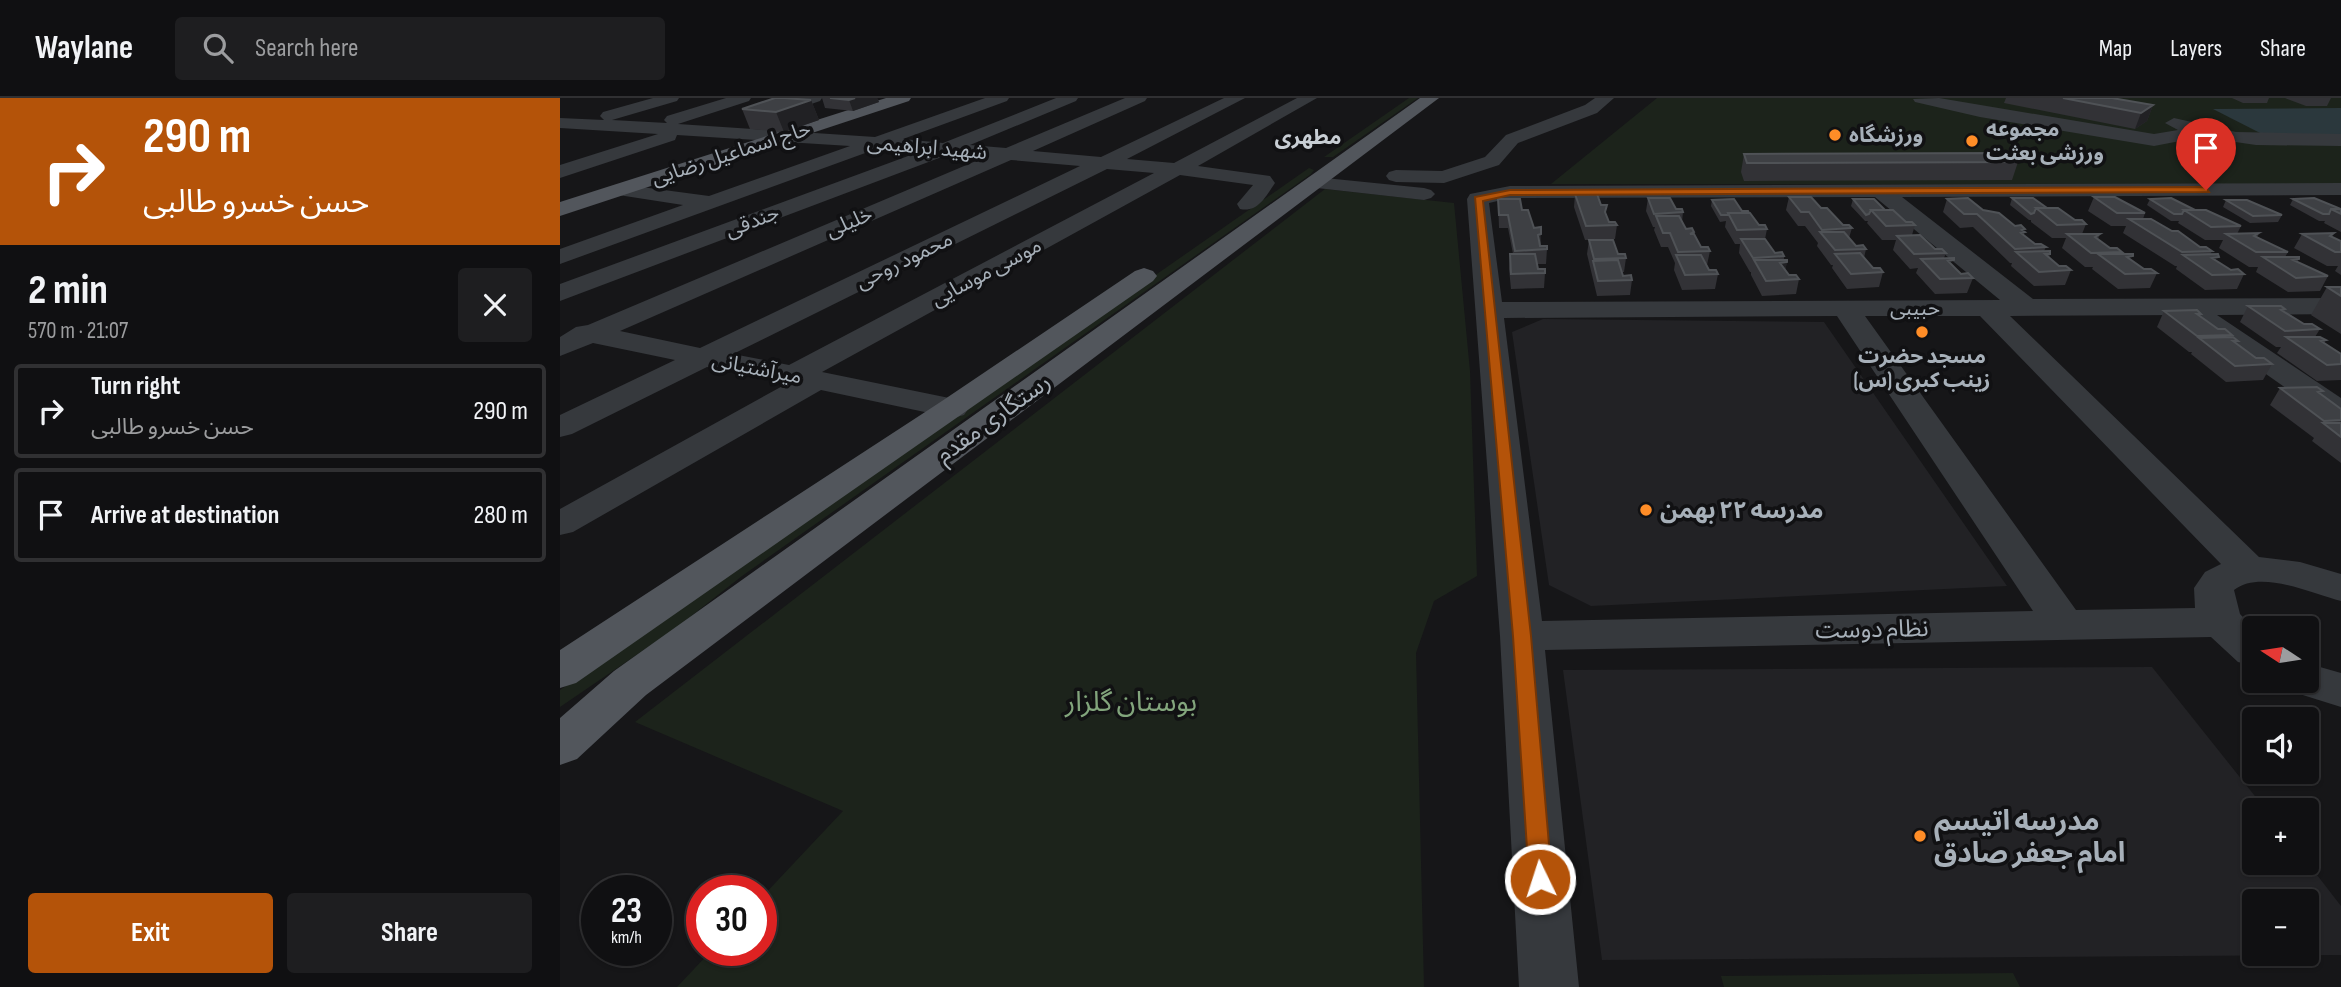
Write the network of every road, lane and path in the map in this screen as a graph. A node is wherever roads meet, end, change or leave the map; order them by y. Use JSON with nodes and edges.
{"nodes":[{"id":1,"x":671,"y":98,"type":"edge"},
{"id":2,"x":814,"y":98,"type":"edge"},
{"id":3,"x":903,"y":98,"type":"edge"},
{"id":4,"x":1001,"y":98,"type":"edge"},
{"id":5,"x":1070,"y":98,"type":"edge"},
{"id":6,"x":1139,"y":98,"type":"edge"},
{"id":7,"x":1237,"y":98,"type":"edge"},
{"id":8,"x":1309,"y":98,"type":"edge"},
{"id":9,"x":1403,"y":98,"type":"edge"},
{"id":10,"x":1432,"y":98,"type":"edge"},
{"id":11,"x":1606,"y":98,"type":"edge"},
{"id":12,"x":1921,"y":99,"type":"edge"},
{"id":13,"x":737,"y":104,"type":"edge"},
{"id":14,"x":864,"y":110,"type":"junction"},
{"id":15,"x":2154,"y":115,"type":"edge"},
{"id":16,"x":918,"y":116,"type":"dead end"},
{"id":17,"x":560,"y":123,"type":"edge"},
{"id":18,"x":641,"y":127,"type":"junction"},
{"id":19,"x":560,"y":130,"type":"edge"},
{"id":20,"x":713,"y":131,"type":"junction"},
{"id":21,"x":2198,"y":132,"type":"junction"},
{"id":22,"x":583,"y":133,"type":"junction"},
{"id":23,"x":674,"y":135,"type":"dead end"},
{"id":24,"x":788,"y":135,"type":"junction"},
{"id":25,"x":2341,"y":140,"type":"edge"},
{"id":26,"x":878,"y":143,"type":"junction"},
{"id":27,"x":945,"y":149,"type":"junction"},
{"id":28,"x":1007,"y":154,"type":"junction"},
{"id":29,"x":1105,"y":163,"type":"junction"},
{"id":30,"x":1178,"y":169,"type":"junction"},
{"id":31,"x":560,"y":172,"type":"edge"},
{"id":32,"x":1319,"y":172,"type":"junction"},
{"id":33,"x":1396,"y":176,"type":"dead end"},
{"id":34,"x":619,"y":190,"type":"junction"},
{"id":35,"x":2341,"y":190,"type":"edge"},
{"id":36,"x":1881,"y":191,"type":"junction"},
{"id":37,"x":560,"y":195,"type":"edge"},
{"id":38,"x":590,"y":199,"type":"junction"},
{"id":39,"x":1478,"y":199,"type":"junction"},
{"id":40,"x":712,"y":202,"type":"junction"},
{"id":41,"x":800,"y":203,"type":"junction"},
{"id":42,"x":1248,"y":204,"type":"junction"},
{"id":43,"x":560,"y":209,"type":"edge"},
{"id":44,"x":834,"y":209,"type":"dead end"},
{"id":45,"x":617,"y":217,"type":"dead end"},
{"id":46,"x":655,"y":223,"type":"junction"},
{"id":47,"x":690,"y":229,"type":"dead end"},
{"id":48,"x":731,"y":255,"type":"dead end"},
{"id":49,"x":560,"y":257,"type":"edge"},
{"id":50,"x":762,"y":260,"type":"junction"},
{"id":51,"x":671,"y":279,"type":"dead end"},
{"id":52,"x":704,"y":285,"type":"junction"},
{"id":53,"x":560,"y":293,"type":"edge"},
{"id":54,"x":2341,"y":306,"type":"edge"},
{"id":55,"x":2188,"y":307,"type":"junction"},
{"id":56,"x":1987,"y":308,"type":"junction"},
{"id":57,"x":2027,"y":308,"type":"junction"},
{"id":58,"x":1846,"y":309,"type":"junction"},
{"id":59,"x":1489,"y":310,"type":"junction"},
{"id":60,"x":560,"y":327,"type":"edge"},
{"id":61,"x":590,"y":334,"type":"junction"},
{"id":62,"x":560,"y":347,"type":"edge"},
{"id":63,"x":703,"y":357,"type":"junction"},
{"id":64,"x":806,"y":378,"type":"junction"},
{"id":65,"x":953,"y":408,"type":"junction"},
{"id":66,"x":2341,"y":412,"type":"edge"},
{"id":67,"x":560,"y":427,"type":"edge"},
{"id":68,"x":560,"y":524,"type":"edge"},
{"id":69,"x":2250,"y":571,"type":"junction"},
{"id":70,"x":2341,"y":588,"type":"edge"},
{"id":71,"x":2222,"y":622,"type":"junction"},
{"id":72,"x":2064,"y":625,"type":"junction"},
{"id":73,"x":1522,"y":636,"type":"junction"},
{"id":74,"x":2242,"y":640,"type":"edge"},
{"id":75,"x":560,"y":672,"type":"edge"},
{"id":76,"x":630,"y":682,"type":"junction"},
{"id":77,"x":2319,"y":683,"type":"edge"},
{"id":78,"x":2341,"y":690,"type":"edge"},
{"id":79,"x":560,"y":716,"type":"edge"},
{"id":80,"x":560,"y":746,"type":"edge"},
{"id":81,"x":1549,"y":987,"type":"edge"}],
"edges":[{"from":1,"to":22,"type":"street"},
{"from":2,"to":20,"type":"street"},
{"from":3,"to":14,"type":"main road","name":"حاج اسماعیل رضایی"},
{"from":4,"to":26,"type":"street"},
{"from":5,"to":27,"type":"street","name":"جندقی"},
{"from":6,"to":28,"type":"street","name":"خلیلی"},
{"from":7,"to":29,"type":"street","name":"محمود روحی"},
{"from":8,"to":30,"type":"street","name":"موسی موسایی"},
{"from":9,"to":32,"type":"main road","name":"رستگاری مقدم"},
{"from":10,"to":32,"type":"main road","name":"رستگاری مقدم"},
{"from":11,"to":33,"type":"street"},
{"from":12,"to":21,"type":"street"},
{"from":13,"to":18,"type":"street"},
{"from":14,"to":16,"type":"street"},
{"from":14,"to":24,"type":"main road","name":"حاج اسماعیل رضایی"},
{"from":15,"to":21,"type":"street"},
{"from":17,"to":22,"type":"street"},
{"from":18,"to":20,"type":"street","name":"شهید ابراهیمی"},
{"from":18,"to":22,"type":"street"},
{"from":19,"to":22,"type":"street"},
{"from":20,"to":24,"type":"street","name":"شهید ابراهیمی"},
{"from":21,"to":25,"type":"street"},
{"from":23,"to":31,"type":"street"},
{"from":24,"to":26,"type":"street","name":"شهید ابراهیمی"},
{"from":24,"to":34,"type":"main road","name":"حاج اسماعیل رضایی"},
{"from":26,"to":27,"type":"street","name":"شهید ابراهیمی"},
{"from":26,"to":40,"type":"street"},
{"from":27,"to":28,"type":"street","name":"شهید ابراهیمی"},
{"from":27,"to":41,"type":"street","name":"جندقی"},
{"from":28,"to":29,"type":"street","name":"شهید ابراهیمی"},
{"from":28,"to":50,"type":"street","name":"خلیلی"},
{"from":29,"to":30,"type":"street","name":"شهید ابراهیمی"},
{"from":29,"to":63,"type":"street","name":"محمود روحی"},
{"from":30,"to":42,"type":"street","name":"شهید ابراهیمی"},
{"from":30,"to":64,"type":"street","name":"موسی موسایی"},
{"from":32,"to":39,"type":"street"},
{"from":32,"to":42,"type":"main road","name":"رستگاری مقدم"},
{"from":32,"to":76,"type":"main road","name":"رستگاری مقدم"},
{"from":34,"to":38,"type":"main road","name":"حاج اسماعیل رضایی"},
{"from":34,"to":40,"type":"street"},
{"from":35,"to":36,"type":"street"},
{"from":36,"to":39,"type":"street"},
{"from":36,"to":57,"type":"street"},
{"from":37,"to":38,"type":"street"},
{"from":38,"to":43,"type":"main road","name":"حاج اسماعیل رضایی"},
{"from":39,"to":59,"type":"street"},
{"from":40,"to":46,"type":"street"},
{"from":41,"to":44,"type":"street"},
{"from":41,"to":53,"type":"street","name":"جندقی"},
{"from":42,"to":65,"type":"main road","name":"رستگاری مقدم"},
{"from":45,"to":46,"type":"street"},
{"from":46,"to":47,"type":"street"},
{"from":46,"to":49,"type":"street"},
{"from":48,"to":50,"type":"street"},
{"from":50,"to":52,"type":"street","name":"خلیلی"},
{"from":51,"to":52,"type":"street"},
{"from":52,"to":61,"type":"street","name":"خلیلی"},
{"from":54,"to":55,"type":"street","name":"حبیبی"},
{"from":55,"to":57,"type":"street","name":"حبیبی"},
{"from":55,"to":66,"type":"street"},
{"from":56,"to":57,"type":"street","name":"حبیبی"},
{"from":56,"to":58,"type":"street","name":"حبیبی"},
{"from":56,"to":69,"type":"street"},
{"from":58,"to":59,"type":"street","name":"حبیبی"},
{"from":58,"to":72,"type":"street"},
{"from":59,"to":73,"type":"street"},
{"from":60,"to":61,"type":"street","name":"میرآشتیانی"},
{"from":61,"to":62,"type":"street","name":"خلیلی"},
{"from":61,"to":63,"type":"street","name":"میرآشتیانی"},
{"from":63,"to":64,"type":"street","name":"میرآشتیانی"},
{"from":63,"to":67,"type":"street","name":"محمود روحی"},
{"from":64,"to":65,"type":"street","name":"میرآشتیانی"},
{"from":64,"to":68,"type":"street","name":"موسی موسایی"},
{"from":65,"to":75,"type":"main road","name":"رستگاری مقدم"},
{"from":69,"to":70,"type":"street"},
{"from":69,"to":71,"type":"street"},
{"from":71,"to":72,"type":"street","name":"نظام دوست"},
{"from":71,"to":74,"type":"street"},
{"from":72,"to":73,"type":"street","name":"نظام دوست"},
{"from":73,"to":81,"type":"street"},
{"from":76,"to":79,"type":"main road"},
{"from":76,"to":80,"type":"main road","name":"رستگاری مقدم"},
{"from":77,"to":78,"type":"street"}]}
